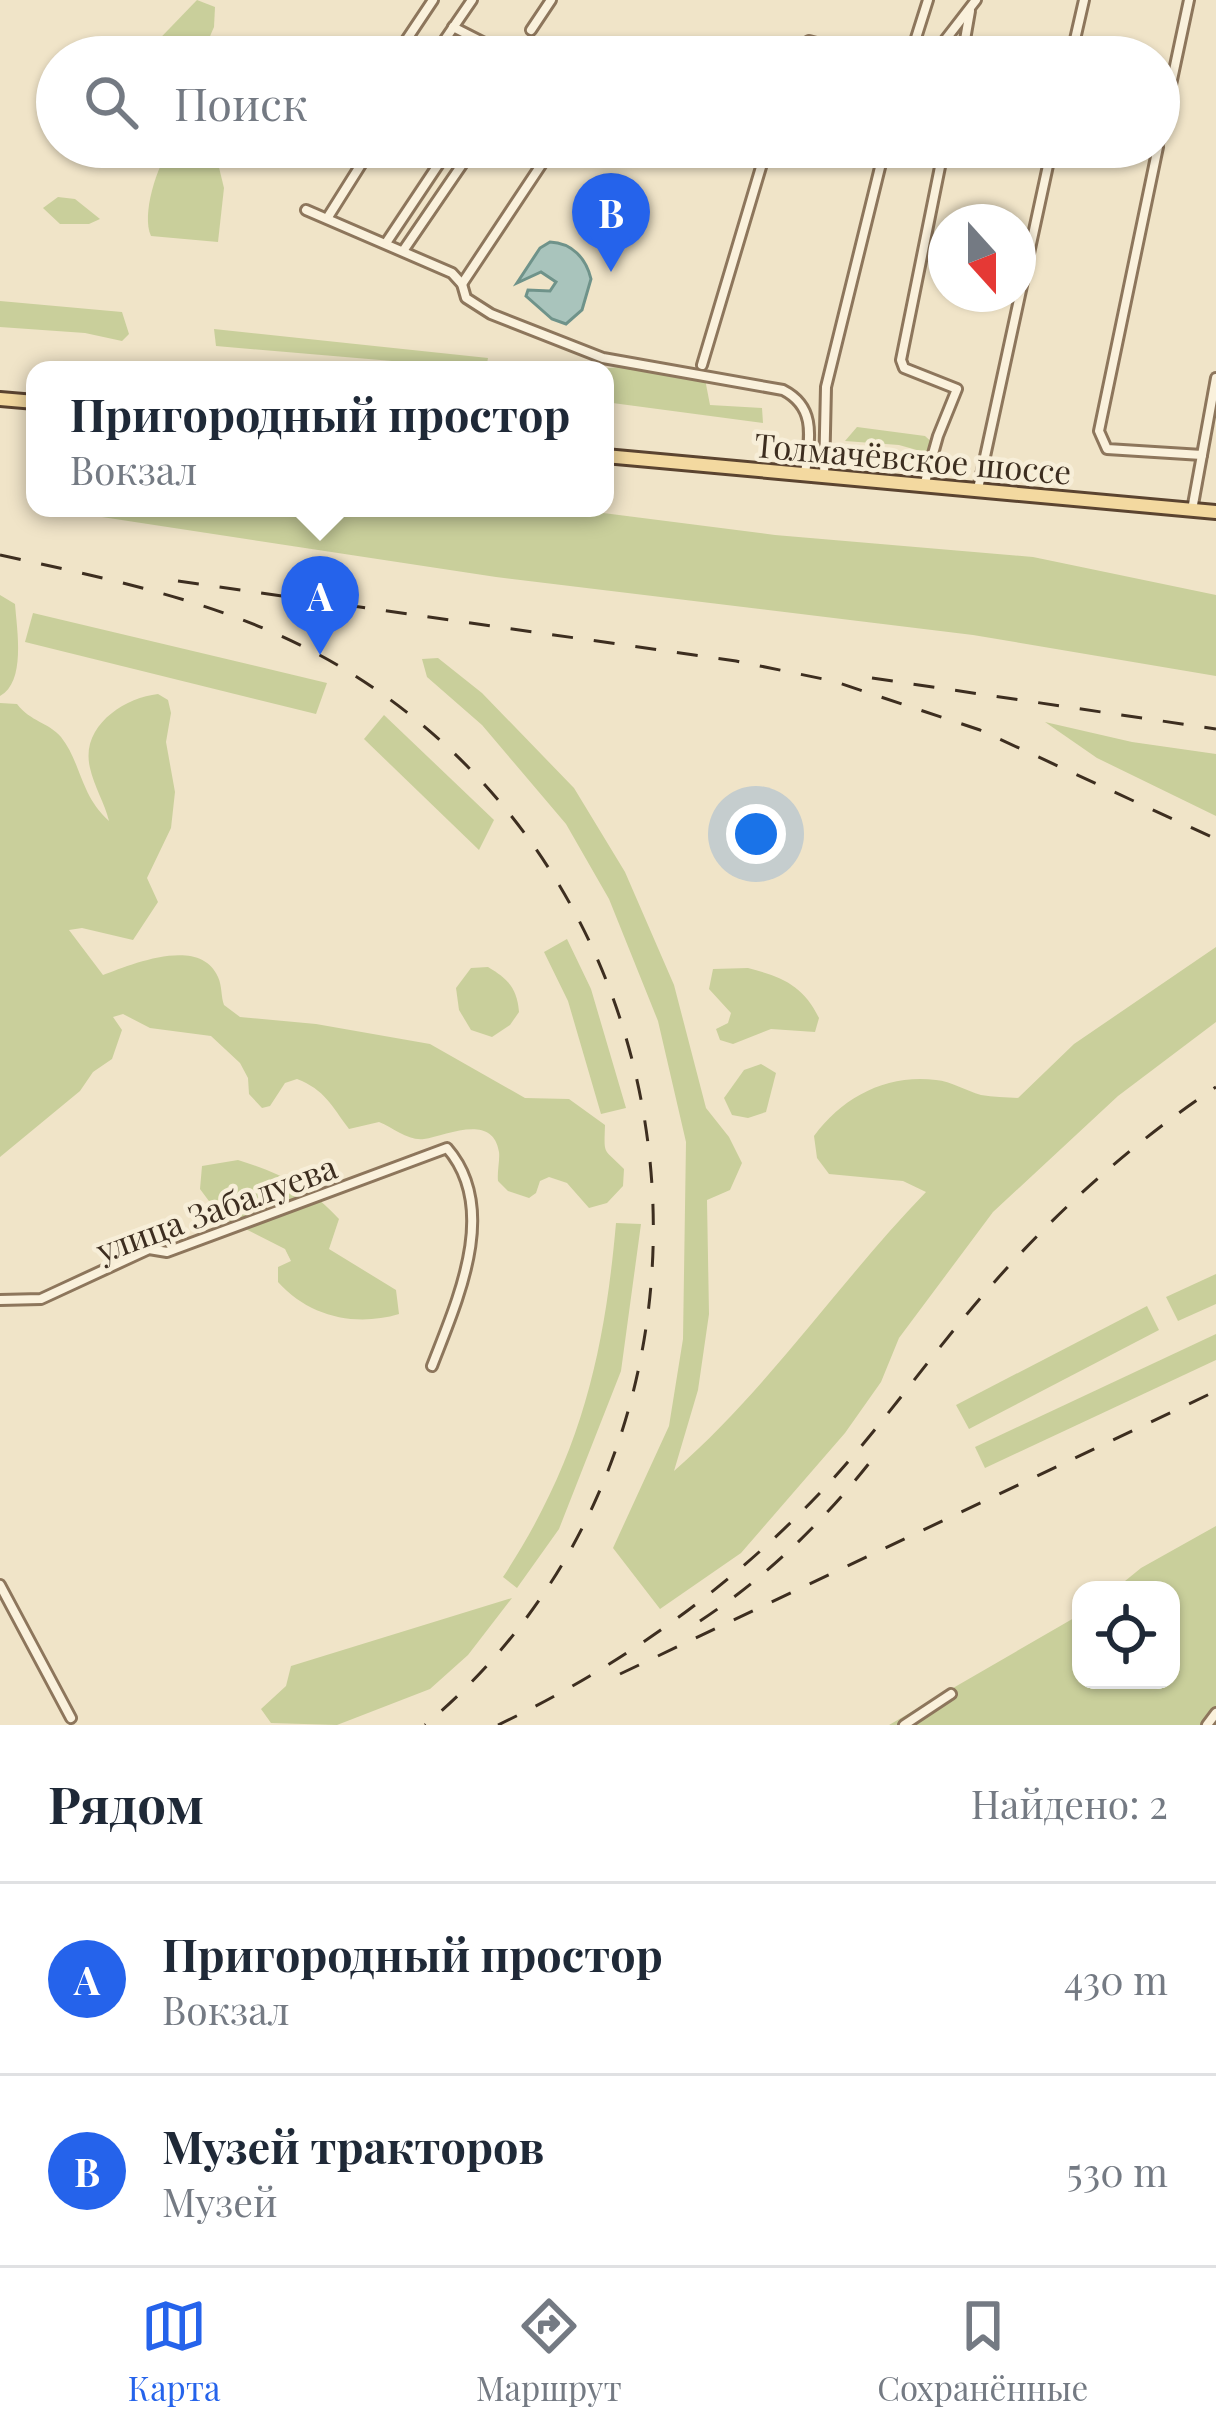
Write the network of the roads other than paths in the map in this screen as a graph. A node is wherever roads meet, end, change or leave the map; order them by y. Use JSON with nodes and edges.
{"nodes":[{"id":1,"x":433,"y":0,"type":"edge"},
{"id":2,"x":472,"y":0,"type":"edge"},
{"id":3,"x":550,"y":0,"type":"edge"},
{"id":4,"x":928,"y":0,"type":"edge"},
{"id":5,"x":976,"y":0,"type":"edge"},
{"id":6,"x":1084,"y":0,"type":"edge"},
{"id":7,"x":1189,"y":0,"type":"edge"},
{"id":8,"x":970,"y":10,"type":"junction"},
{"id":9,"x":453,"y":27,"type":"junction"},
{"id":10,"x":531,"y":30,"type":"dead end"},
{"id":11,"x":409,"y":36,"type":"edge"},
{"id":12,"x":447,"y":36,"type":"edge"},
{"id":13,"x":470,"y":36,"type":"edge"},
{"id":14,"x":917,"y":36,"type":"edge"},
{"id":15,"x":949,"y":36,"type":"edge"},
{"id":16,"x":966,"y":36,"type":"edge"},
{"id":17,"x":1075,"y":36,"type":"edge"},
{"id":18,"x":1180,"y":42,"type":"edge"},
{"id":19,"x":356,"y":168,"type":"edge"},
{"id":20,"x":436,"y":168,"type":"edge"},
{"id":21,"x":460,"y":168,"type":"edge"},
{"id":22,"x":539,"y":168,"type":"edge"},
{"id":23,"x":761,"y":168,"type":"edge"},
{"id":24,"x":881,"y":168,"type":"edge"},
{"id":25,"x":940,"y":168,"type":"edge"},
{"id":26,"x":1047,"y":168,"type":"edge"},
{"id":27,"x":1153,"y":168,"type":"edge"},
{"id":28,"x":430,"y":177,"type":"junction"},
{"id":29,"x":446,"y":188,"type":"junction"},
{"id":30,"x":306,"y":210,"type":"dead end"},
{"id":31,"x":328,"y":217,"type":"junction"},
{"id":32,"x":386,"y":243,"type":"junction"},
{"id":33,"x":404,"y":251,"type":"junction"},
{"id":34,"x":462,"y":284,"type":"junction"},
{"id":35,"x":702,"y":364,"type":"dead end"},
{"id":36,"x":1216,"y":380,"type":"edge"},
{"id":37,"x":1202,"y":455,"type":"junction"},
{"id":38,"x":614,"y":457,"type":"edge"},
{"id":39,"x":805,"y":474,"type":"junction"},
{"id":40,"x":824,"y":476,"type":"junction"},
{"id":41,"x":924,"y":486,"type":"junction"},
{"id":42,"x":978,"y":491,"type":"junction"},
{"id":43,"x":1192,"y":510,"type":"junction"},
{"id":44,"x":1216,"y":512,"type":"edge"},
{"id":45,"x":0,"y":1300,"type":"edge"},
{"id":46,"x":432,"y":1366,"type":"dead end"},
{"id":47,"x":0,"y":1585,"type":"edge"},
{"id":48,"x":951,"y":1694,"type":"dead end"},
{"id":49,"x":1216,"y":1713,"type":"edge"},
{"id":50,"x":70,"y":1718,"type":"dead end"},
{"id":51,"x":904,"y":1725,"type":"edge"},
{"id":52,"x":1207,"y":1725,"type":"edge"}],
"edges":[{"from":1,"to":11,"type":"street"},
{"from":2,"to":9,"type":"street"},
{"from":3,"to":10,"type":"street"},
{"from":4,"to":14,"type":"street"},
{"from":5,"to":8,"type":"street"},
{"from":6,"to":17,"type":"street"},
{"from":7,"to":18,"type":"street"},
{"from":8,"to":15,"type":"street"},
{"from":8,"to":16,"type":"street"},
{"from":9,"to":12,"type":"street"},
{"from":9,"to":13,"type":"street"},
{"from":19,"to":31,"type":"street"},
{"from":20,"to":28,"type":"street"},
{"from":21,"to":29,"type":"street"},
{"from":22,"to":34,"type":"street"},
{"from":23,"to":35,"type":"street"},
{"from":24,"to":40,"type":"street"},
{"from":25,"to":41,"type":"street"},
{"from":26,"to":42,"type":"street"},
{"from":27,"to":37,"type":"street"},
{"from":28,"to":29,"type":"street"},
{"from":28,"to":32,"type":"street"},
{"from":29,"to":33,"type":"street"},
{"from":30,"to":31,"type":"street"},
{"from":31,"to":32,"type":"street"},
{"from":32,"to":33,"type":"street"},
{"from":33,"to":34,"type":"street"},
{"from":34,"to":39,"type":"street"},
{"from":36,"to":37,"type":"street"},
{"from":37,"to":43,"type":"street"},
{"from":38,"to":39,"type":"main road","name":"Толмачёвское шоссе"},
{"from":39,"to":40,"type":"main road","name":"Толмачёвское шоссе"},
{"from":40,"to":41,"type":"main road","name":"Толмачёвское шоссе"},
{"from":41,"to":42,"type":"main road","name":"Толмачёвское шоссе"},
{"from":42,"to":43,"type":"main road","name":"Толмачёвское шоссе"},
{"from":43,"to":44,"type":"main road","name":"Толмачёвское шоссе"},
{"from":45,"to":46,"type":"street","name":"улица Забалуева"},
{"from":47,"to":50,"type":"street"},
{"from":48,"to":51,"type":"street"},
{"from":49,"to":52,"type":"street"}]}
